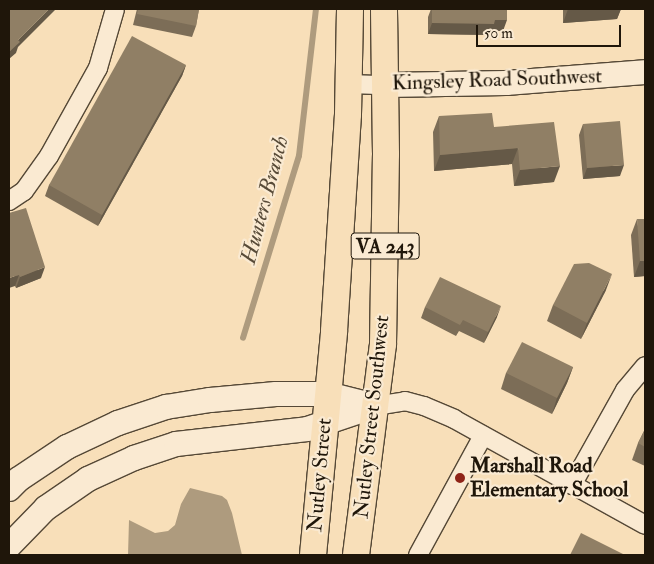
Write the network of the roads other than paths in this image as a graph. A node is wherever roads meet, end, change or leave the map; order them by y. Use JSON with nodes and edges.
{"nodes":[{"id":1,"x":115,"y":9,"type":"edge"},
{"id":2,"x":350,"y":9,"type":"edge"},
{"id":3,"x":384,"y":9,"type":"edge"},
{"id":4,"x":645,"y":72,"type":"edge"},
{"id":5,"x":349,"y":84,"type":"junction"},
{"id":6,"x":385,"y":85,"type":"junction"},
{"id":7,"x":9,"y":201,"type":"edge"},
{"id":8,"x":645,"y":366,"type":"edge"},
{"id":9,"x":327,"y":394,"type":"junction"},
{"id":10,"x":375,"y":406,"type":"junction"},
{"id":11,"x":325,"y":424,"type":"junction"},
{"id":12,"x":483,"y":436,"type":"junction"},
{"id":13,"x":572,"y":485,"type":"junction"},
{"id":14,"x":9,"y":489,"type":"edge"},
{"id":15,"x":645,"y":525,"type":"edge"},
{"id":16,"x":9,"y":546,"type":"edge"},
{"id":17,"x":312,"y":555,"type":"edge"},
{"id":18,"x":356,"y":555,"type":"edge"},
{"id":19,"x":418,"y":555,"type":"edge"}],
"edges":[{"from":1,"to":7,"type":"street"},
{"from":2,"to":5,"type":"main road","number":"VA 243"},
{"from":3,"to":6,"type":"main road","name":"Nutley Street Southwest","number":"VA 243"},
{"from":4,"to":6,"type":"street","name":"Kingsley Road Southwest"},
{"from":5,"to":6,"type":"street","name":"Kingsley Road Southwest"},
{"from":5,"to":9,"type":"main road","number":"VA 243"},
{"from":6,"to":10,"type":"main road","name":"Nutley Street Southwest","number":"VA 243"},
{"from":8,"to":13,"type":"street"},
{"from":9,"to":10,"type":"street"},
{"from":9,"to":11,"type":"main road","name":"Nutley Street","number":"VA 243"},
{"from":9,"to":14,"type":"street"},
{"from":10,"to":11,"type":"street"},
{"from":10,"to":12,"type":"street"},
{"from":10,"to":18,"type":"main road","name":"Nutley Street Southwest","number":"VA 243"},
{"from":11,"to":16,"type":"street"},
{"from":11,"to":17,"type":"main road","name":"Nutley Street","number":"VA 243"},
{"from":12,"to":13,"type":"street"},
{"from":12,"to":19,"type":"street"},
{"from":13,"to":15,"type":"street"}]}
